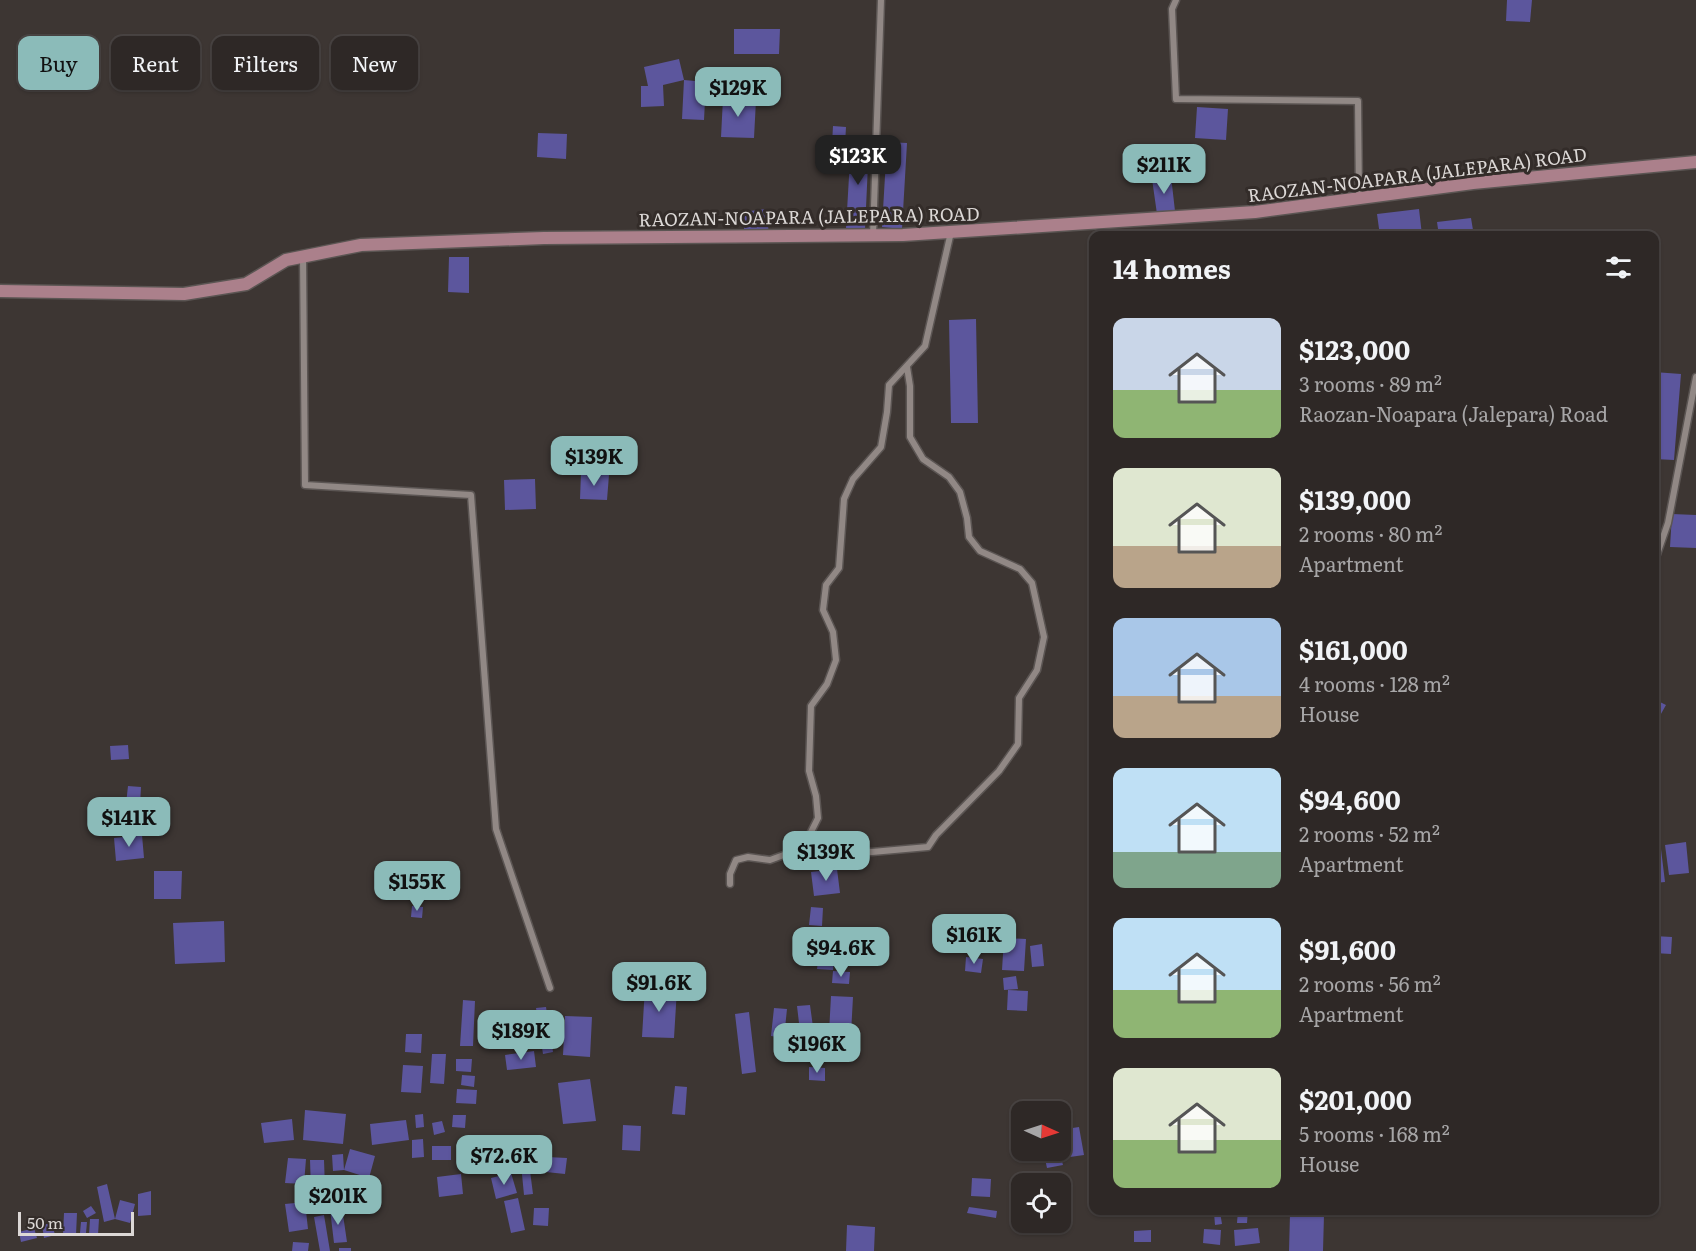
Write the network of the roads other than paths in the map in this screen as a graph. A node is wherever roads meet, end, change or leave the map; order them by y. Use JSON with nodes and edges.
{"nodes":[{"id":1,"x":881,"y":0,"type":"edge"},
{"id":2,"x":1176,"y":0,"type":"edge"},
{"id":3,"x":1696,"y":162,"type":"edge"},
{"id":4,"x":1359,"y":198,"type":"junction"},
{"id":5,"x":951,"y":232,"type":"junction"},
{"id":6,"x":873,"y":236,"type":"junction"},
{"id":7,"x":303,"y":257,"type":"junction"},
{"id":8,"x":0,"y":291,"type":"edge"},
{"id":9,"x":907,"y":367,"type":"junction"},
{"id":10,"x":1696,"y":377,"type":"edge"},
{"id":11,"x":1659,"y":549,"type":"edge"},
{"id":12,"x":803,"y":848,"type":"junction"},
{"id":13,"x":730,"y":884,"type":"dead end"},
{"id":14,"x":550,"y":988,"type":"dead end"}],
"edges":[{"from":1,"to":6,"type":"street"},
{"from":2,"to":4,"type":"street"},
{"from":3,"to":4,"type":"main road","name":"RAOZAN-NOAPARA (JALEPARA) ROAD"},
{"from":4,"to":5,"type":"main road","name":"RAOZAN-NOAPARA (JALEPARA) ROAD"},
{"from":5,"to":6,"type":"main road","name":"RAOZAN-NOAPARA (JALEPARA) ROAD"},
{"from":5,"to":9,"type":"street"},
{"from":6,"to":7,"type":"main road","name":"RAOZAN-NOAPARA (JALEPARA) ROAD"},
{"from":7,"to":8,"type":"main road","name":"RAOZAN-NOAPARA (JALEPARA) ROAD"},
{"from":7,"to":14,"type":"street"},
{"from":9,"to":12,"type":"street"},
{"from":9,"to":12,"type":"street"},
{"from":10,"to":11,"type":"street"},
{"from":12,"to":13,"type":"street"}]}
